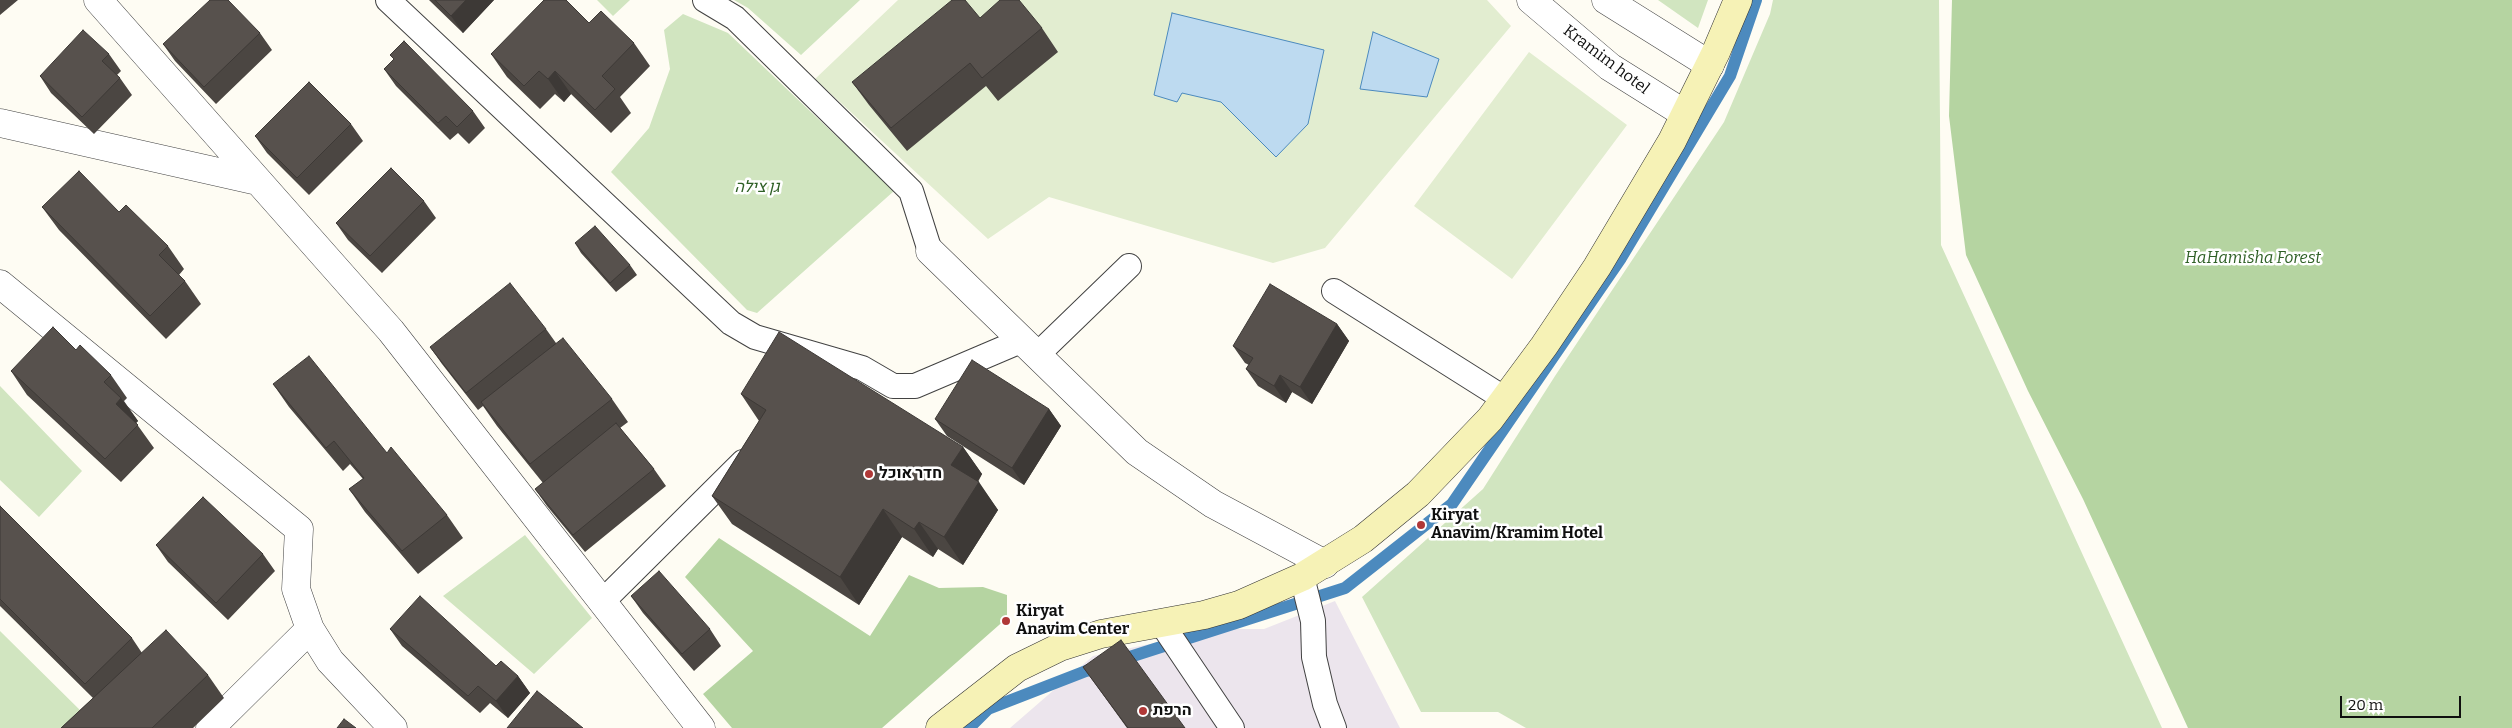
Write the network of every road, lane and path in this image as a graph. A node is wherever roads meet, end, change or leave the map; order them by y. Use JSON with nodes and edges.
{"nodes":[{"id":1,"x":98,"y":0,"type":"edge"},
{"id":2,"x":388,"y":0,"type":"edge"},
{"id":3,"x":705,"y":0,"type":"edge"},
{"id":4,"x":1531,"y":0,"type":"edge"},
{"id":5,"x":1606,"y":0,"type":"edge"},
{"id":6,"x":1738,"y":0,"type":"edge"},
{"id":7,"x":1710,"y":65,"type":"junction"},
{"id":8,"x":1685,"y":114,"type":"junction"},
{"id":9,"x":0,"y":123,"type":"edge"},
{"id":10,"x":258,"y":181,"type":"junction"},
{"id":11,"x":930,"y":250,"type":"joint"},
{"id":12,"x":1129,"y":266,"type":"dead end"},
{"id":13,"x":1,"y":281,"type":"edge"},
{"id":14,"x":1334,"y":291,"type":"dead end"},
{"id":15,"x":1030,"y":348,"type":"junction"},
{"id":16,"x":1505,"y":399,"type":"junction"},
{"id":17,"x":756,"y":448,"type":"edge"},
{"id":18,"x":1313,"y":571,"type":"junction"},
{"id":19,"x":602,"y":602,"type":"junction"},
{"id":20,"x":1162,"y":624,"type":"junction"},
{"id":21,"x":310,"y":629,"type":"junction"},
{"id":22,"x":210,"y":728,"type":"edge"},
{"id":23,"x":393,"y":728,"type":"edge"},
{"id":24,"x":701,"y":728,"type":"edge"},
{"id":25,"x":940,"y":728,"type":"edge"},
{"id":26,"x":1232,"y":728,"type":"edge"},
{"id":27,"x":1334,"y":728,"type":"edge"}],
"edges":[{"from":1,"to":10,"type":"street"},
{"from":2,"to":15,"type":"lane"},
{"from":3,"to":11,"type":"lane"},
{"from":4,"to":8,"type":"street","name":"Kramim hotel"},
{"from":5,"to":7,"type":"street"},
{"from":6,"to":7,"type":"main road"},
{"from":7,"to":8,"type":"main road"},
{"from":8,"to":16,"type":"main road"},
{"from":9,"to":10,"type":"street"},
{"from":10,"to":19,"type":"street"},
{"from":11,"to":15,"type":"street"},
{"from":12,"to":15,"type":"lane"},
{"from":13,"to":21,"type":"street"},
{"from":14,"to":16,"type":"lane"},
{"from":15,"to":18,"type":"street"},
{"from":16,"to":18,"type":"main road"},
{"from":17,"to":19,"type":"lane"},
{"from":18,"to":20,"type":"main road"},
{"from":18,"to":27,"type":"lane"},
{"from":19,"to":24,"type":"street"},
{"from":20,"to":25,"type":"main road"},
{"from":20,"to":26,"type":"lane"},
{"from":21,"to":22,"type":"street"},
{"from":21,"to":23,"type":"street"}]}
